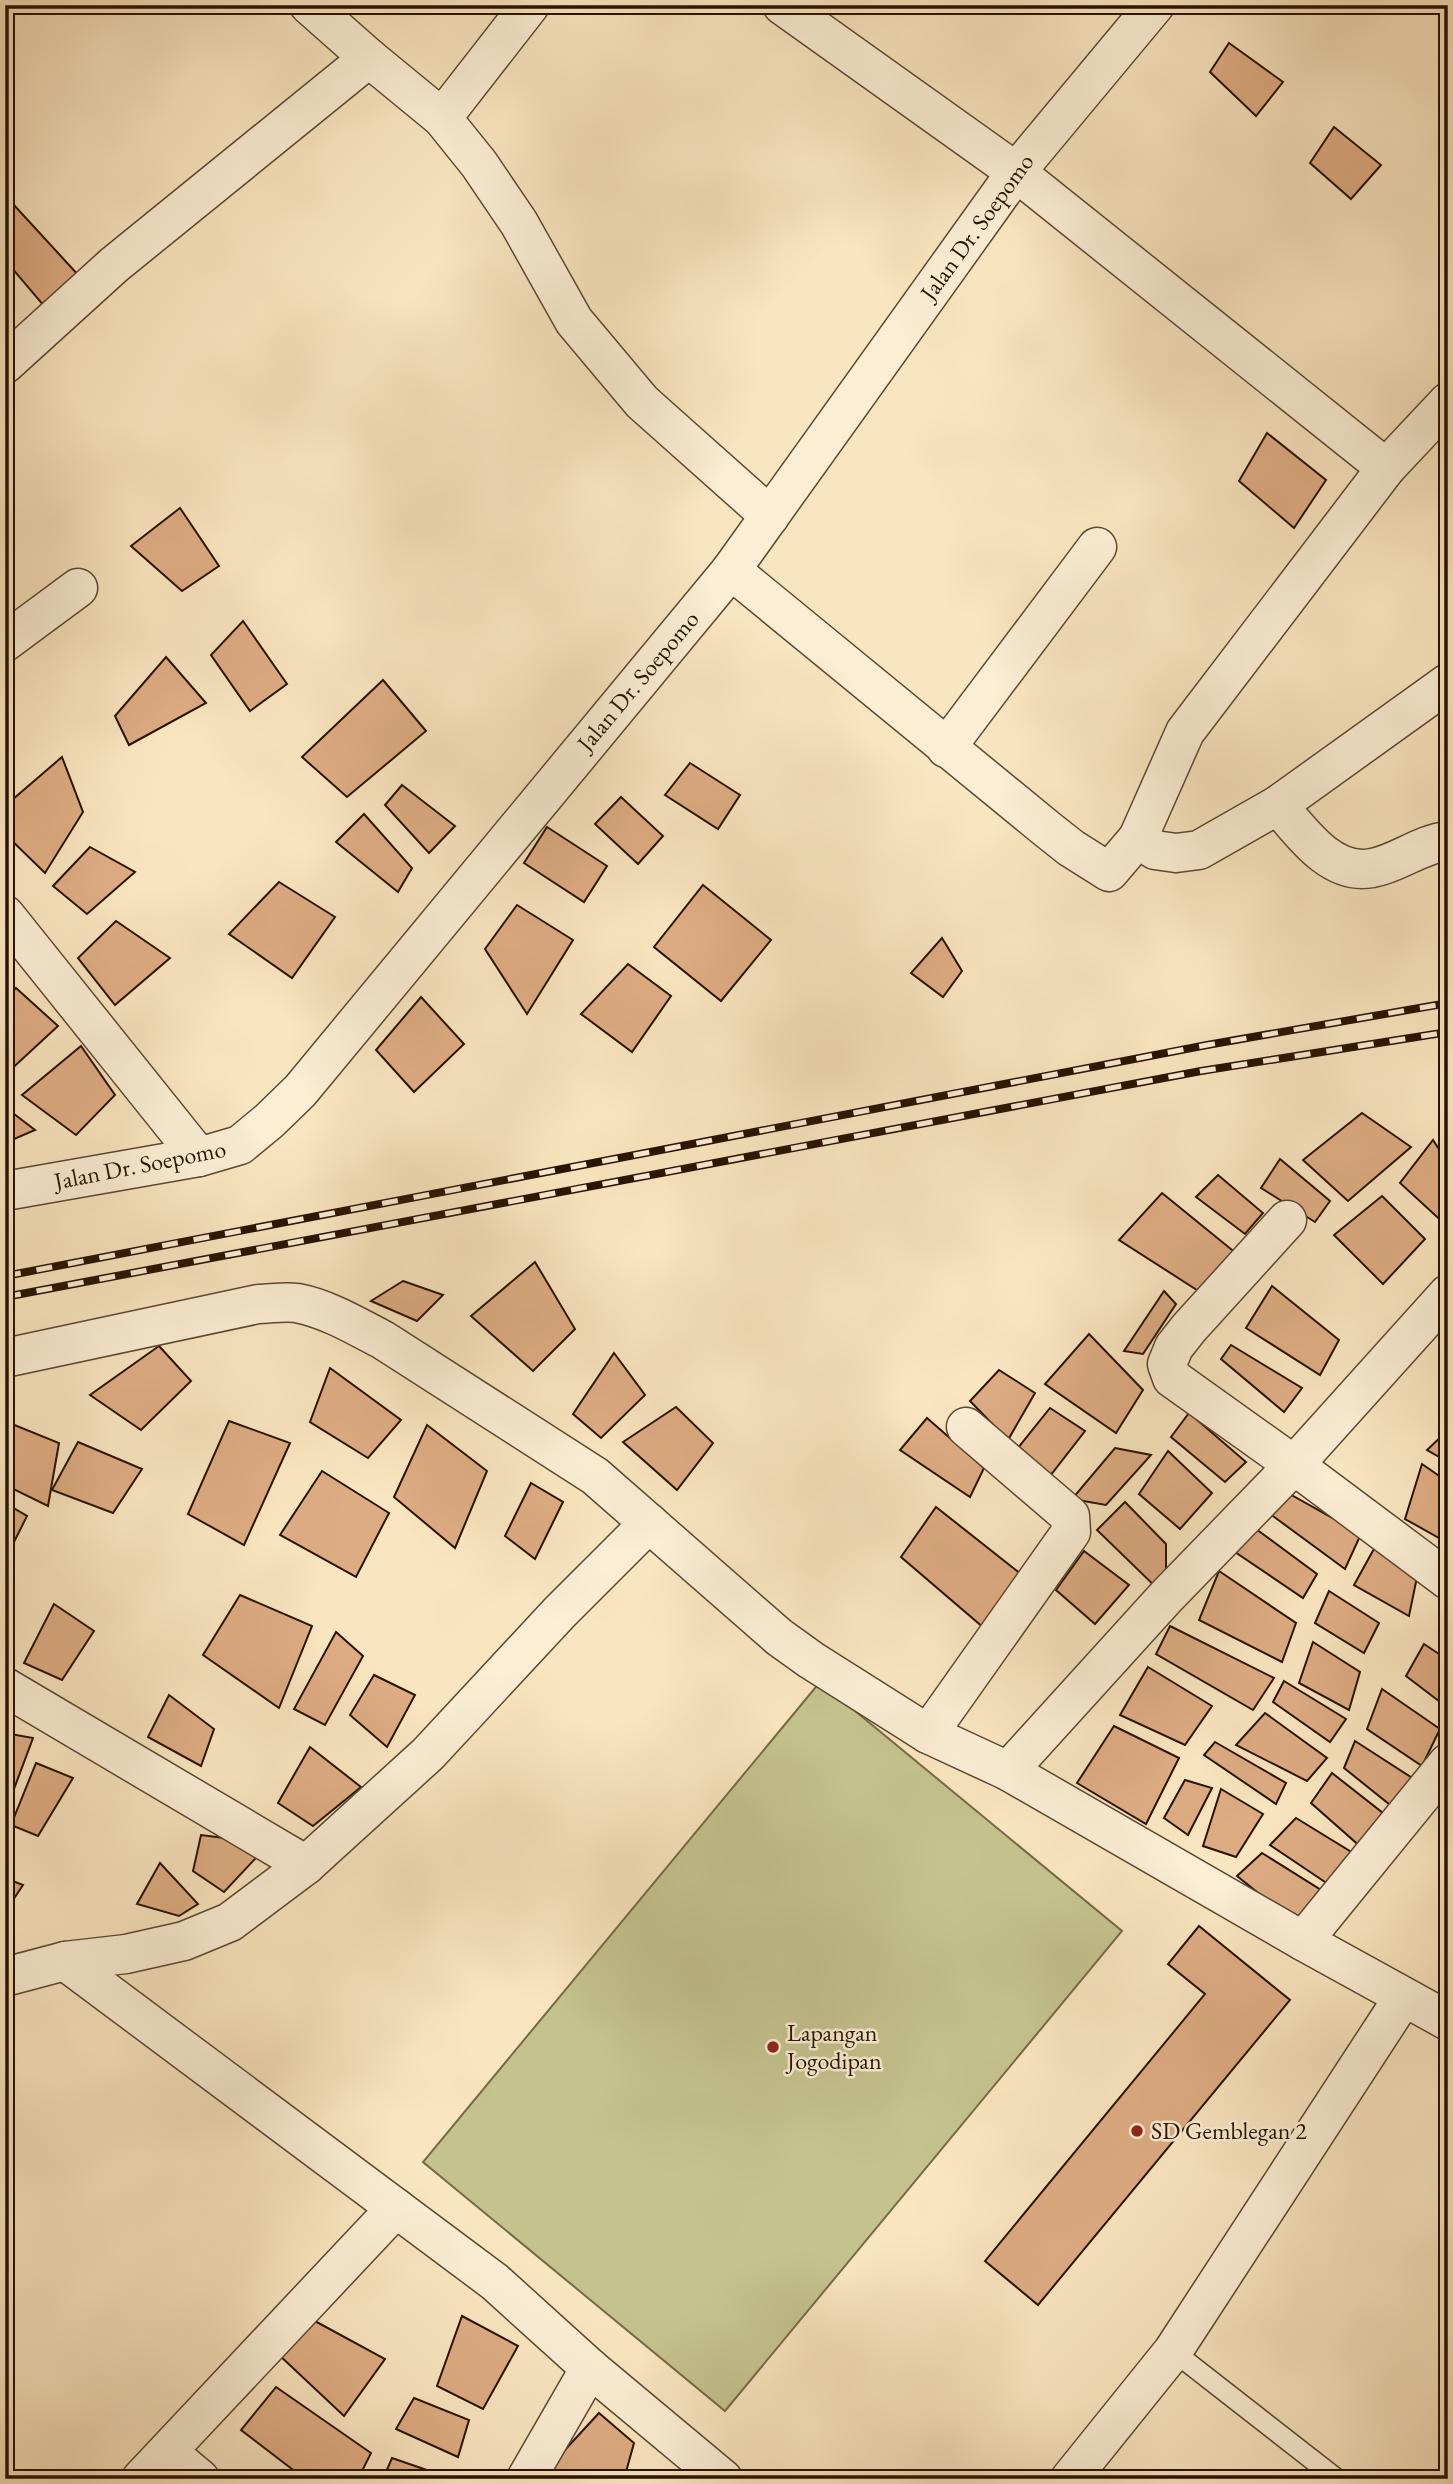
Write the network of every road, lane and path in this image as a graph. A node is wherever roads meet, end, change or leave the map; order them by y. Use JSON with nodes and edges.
{"nodes":[{"id":1,"x":309,"y":5,"type":"edge"},
{"id":2,"x":530,"y":5,"type":"edge"},
{"id":3,"x":782,"y":5,"type":"edge"},
{"id":4,"x":1155,"y":5,"type":"edge"},
{"id":5,"x":369,"y":58,"type":"junction"},
{"id":6,"x":442,"y":118,"type":"junction"},
{"id":7,"x":1016,"y":172,"type":"junction"},
{"id":8,"x":5,"y":364,"type":"edge"},
{"id":9,"x":1448,"y":402,"type":"edge"},
{"id":10,"x":1386,"y":468,"type":"junction"},
{"id":11,"x":770,"y":516,"type":"junction"},
{"id":12,"x":1097,"y":547,"type":"dead end"},
{"id":13,"x":730,"y":570,"type":"junction"},
{"id":14,"x":78,"y":587,"type":"dead end"},
{"id":15,"x":5,"y":642,"type":"edge"},
{"id":16,"x":1448,"y":683,"type":"edge"},
{"id":17,"x":946,"y":748,"type":"junction"},
{"id":18,"x":1279,"y":805,"type":"junction"},
{"id":19,"x":1138,"y":838,"type":"junction"},
{"id":20,"x":1444,"y":839,"type":"edge"},
{"id":21,"x":5,"y":915,"type":"edge"},
{"id":22,"x":199,"y":1157,"type":"junction"},
{"id":23,"x":5,"y":1191,"type":"edge"},
{"id":24,"x":1287,"y":1220,"type":"dead end"},
{"id":25,"x":1440,"y":1320,"type":"edge"},
{"id":26,"x":5,"y":1358,"type":"edge"},
{"id":27,"x":966,"y":1427,"type":"dead end"},
{"id":28,"x":1294,"y":1465,"type":"junction"},
{"id":29,"x":649,"y":1523,"type":"junction"},
{"id":30,"x":1448,"y":1580,"type":"edge"},
{"id":31,"x":5,"y":1687,"type":"edge"},
{"id":32,"x":928,"y":1734,"type":"junction"},
{"id":33,"x":1448,"y":1762,"type":"edge"},
{"id":34,"x":1008,"y":1771,"type":"junction"},
{"id":35,"x":306,"y":1865,"type":"junction"},
{"id":36,"x":1303,"y":1941,"type":"junction"},
{"id":37,"x":65,"y":1961,"type":"junction"},
{"id":38,"x":5,"y":1978,"type":"edge"},
{"id":39,"x":1403,"y":1998,"type":"junction"},
{"id":40,"x":1448,"y":2021,"type":"edge"},
{"id":41,"x":396,"y":2208,"type":"junction"},
{"id":42,"x":1173,"y":2351,"type":"junction"},
{"id":43,"x":590,"y":2368,"type":"junction"},
{"id":44,"x":168,"y":2452,"type":"junction"},
{"id":45,"x":141,"y":2479,"type":"edge"},
{"id":46,"x":200,"y":2479,"type":"edge"},
{"id":47,"x":526,"y":2479,"type":"edge"},
{"id":48,"x":723,"y":2479,"type":"edge"},
{"id":49,"x":1070,"y":2479,"type":"edge"},
{"id":50,"x":1336,"y":2479,"type":"edge"}],
"edges":[{"from":1,"to":5,"type":"street"},
{"from":2,"to":6,"type":"street"},
{"from":3,"to":7,"type":"street"},
{"from":4,"to":7,"type":"street","name":"Jalan Dr. Soepomo"},
{"from":5,"to":6,"type":"street"},
{"from":5,"to":8,"type":"street"},
{"from":6,"to":11,"type":"street"},
{"from":7,"to":10,"type":"street"},
{"from":7,"to":11,"type":"street","name":"Jalan Dr. Soepomo"},
{"from":9,"to":10,"type":"street"},
{"from":10,"to":19,"type":"street"},
{"from":11,"to":13,"type":"street","name":"Jalan Dr. Soepomo"},
{"from":12,"to":17,"type":"street"},
{"from":13,"to":17,"type":"street"},
{"from":13,"to":22,"type":"street","name":"Jalan Dr. Soepomo"},
{"from":14,"to":15,"type":"street"},
{"from":16,"to":18,"type":"street"},
{"from":17,"to":19,"type":"street"},
{"from":18,"to":19,"type":"street"},
{"from":18,"to":20,"type":"street"},
{"from":21,"to":22,"type":"street"},
{"from":22,"to":23,"type":"street","name":"Jalan Dr. Soepomo"},
{"from":24,"to":28,"type":"street"},
{"from":25,"to":28,"type":"street"},
{"from":26,"to":29,"type":"street"},
{"from":27,"to":32,"type":"street"},
{"from":28,"to":30,"type":"street"},
{"from":28,"to":34,"type":"street"},
{"from":29,"to":32,"type":"street"},
{"from":29,"to":35,"type":"street"},
{"from":31,"to":35,"type":"street"},
{"from":32,"to":34,"type":"street"},
{"from":33,"to":36,"type":"street"},
{"from":34,"to":36,"type":"street"},
{"from":35,"to":37,"type":"street"},
{"from":36,"to":39,"type":"street"},
{"from":37,"to":38,"type":"street"},
{"from":37,"to":41,"type":"street"},
{"from":39,"to":40,"type":"street"},
{"from":39,"to":42,"type":"street"},
{"from":41,"to":43,"type":"street"},
{"from":41,"to":44,"type":"street"},
{"from":42,"to":49,"type":"street"},
{"from":42,"to":50,"type":"lane"},
{"from":43,"to":47,"type":"street"},
{"from":43,"to":48,"type":"street"},
{"from":44,"to":45,"type":"street"},
{"from":44,"to":46,"type":"street"}]}
